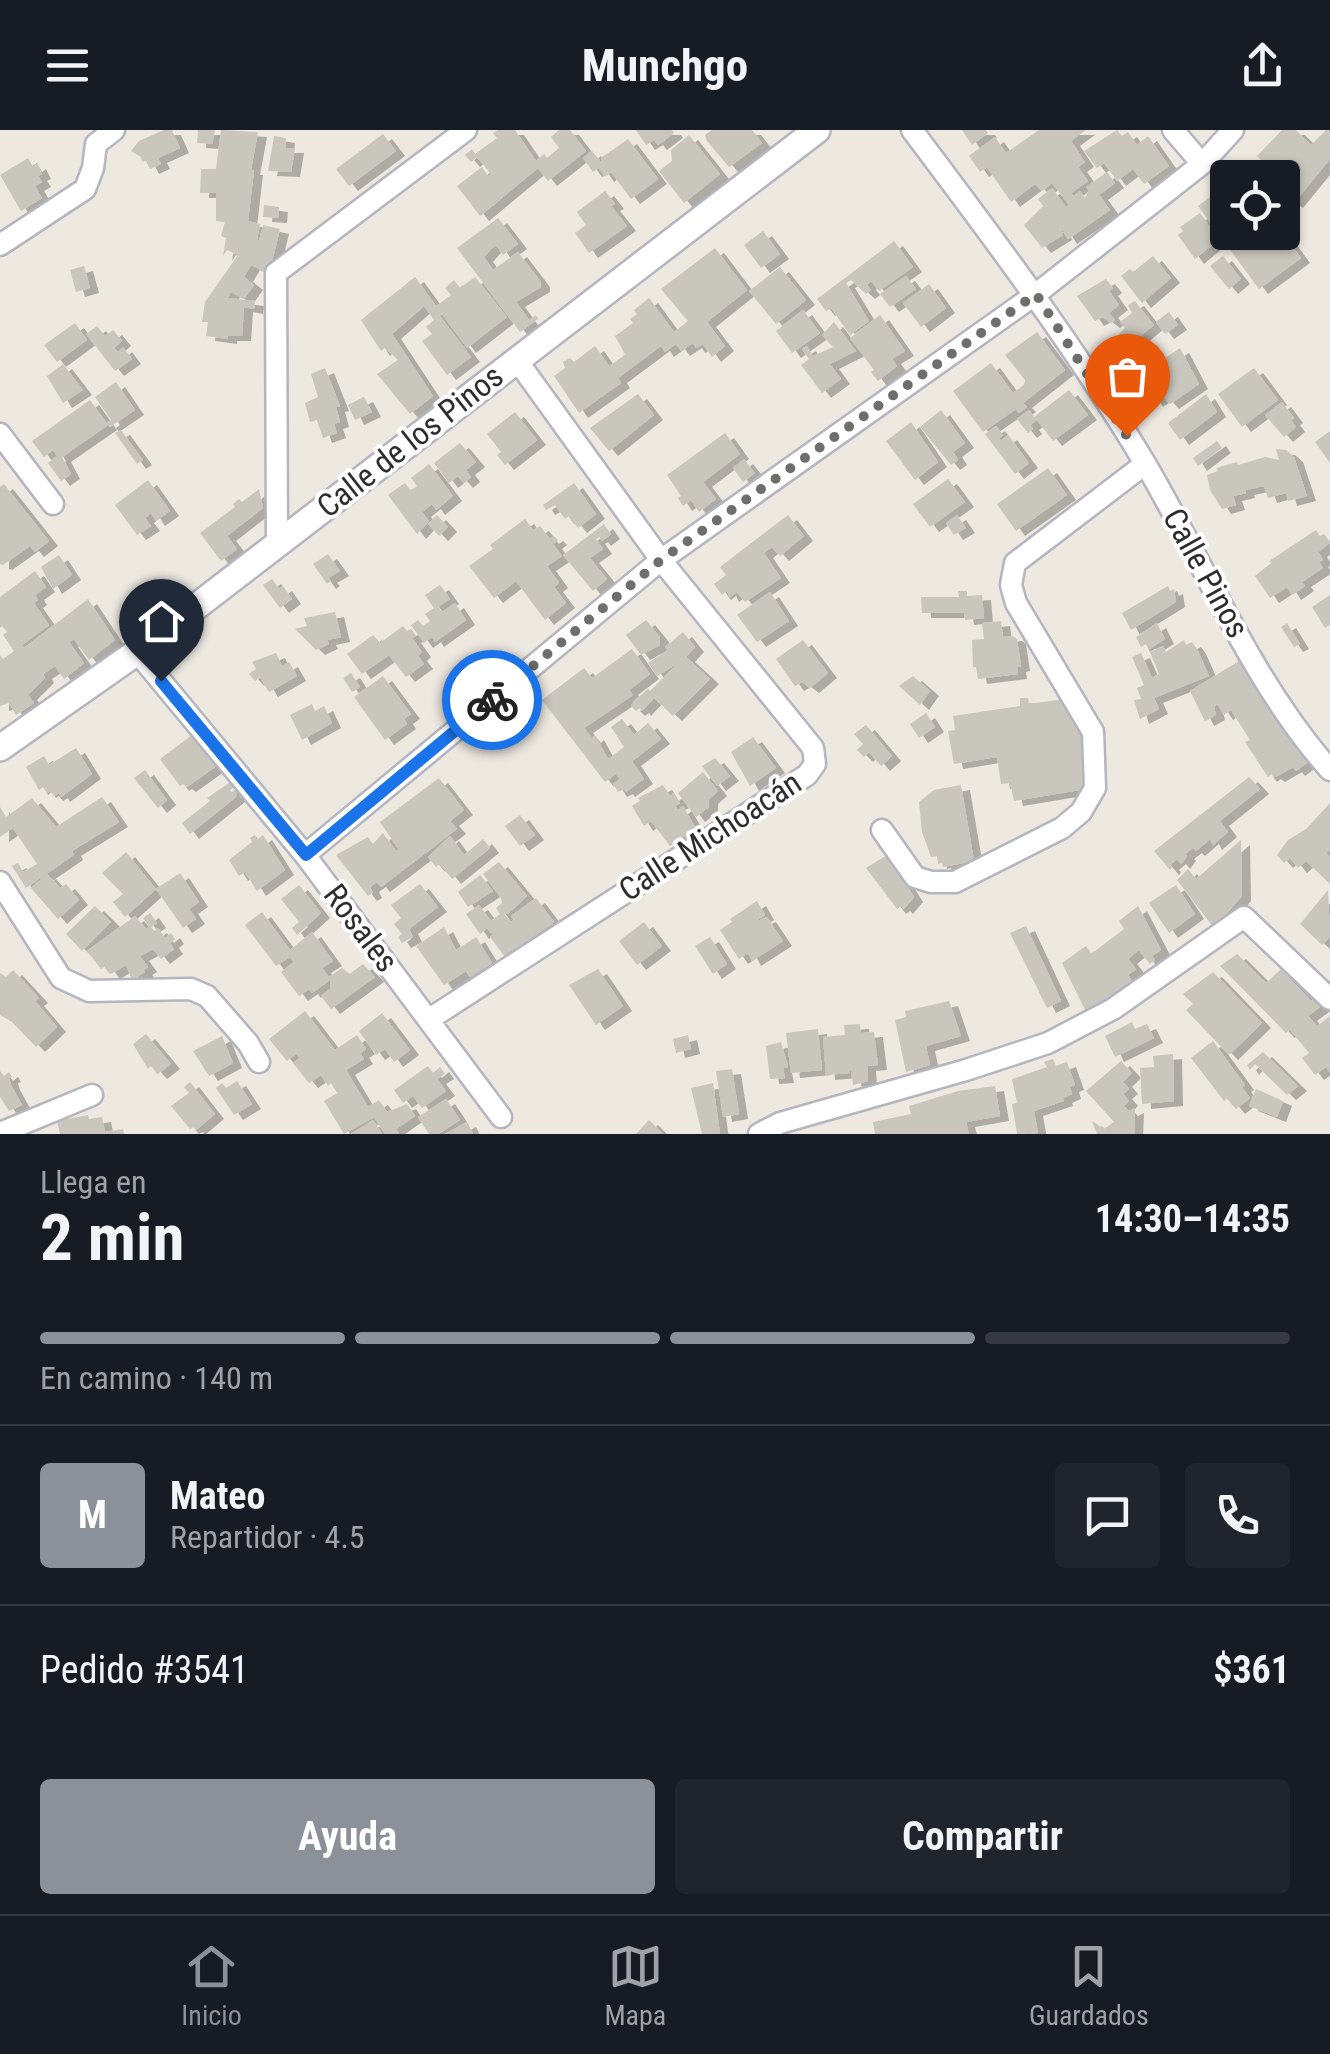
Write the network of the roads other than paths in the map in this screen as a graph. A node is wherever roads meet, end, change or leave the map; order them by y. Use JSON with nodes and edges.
{"nodes":[{"id":1,"x":114,"y":130,"type":"edge"},
{"id":2,"x":466,"y":130,"type":"edge"},
{"id":3,"x":817,"y":130,"type":"edge"},
{"id":4,"x":912,"y":130,"type":"edge"},
{"id":5,"x":1172,"y":130,"type":"edge"},
{"id":6,"x":1233,"y":130,"type":"edge"},
{"id":7,"x":91,"y":137,"type":"edge"},
{"id":8,"x":1202,"y":164,"type":"junction"},
{"id":9,"x":0,"y":245,"type":"edge"},
{"id":10,"x":1036,"y":294,"type":"junction"},
{"id":11,"x":516,"y":359,"type":"junction"},
{"id":12,"x":0,"y":434,"type":"edge"},
{"id":13,"x":1145,"y":464,"type":"junction"},
{"id":14,"x":53,"y":504,"type":"dead end"},
{"id":15,"x":277,"y":544,"type":"junction"},
{"id":16,"x":661,"y":560,"type":"junction"},
{"id":17,"x":137,"y":652,"type":"junction"},
{"id":18,"x":0,"y":748,"type":"edge"},
{"id":19,"x":1329,"y":767,"type":"edge"},
{"id":20,"x":882,"y":830,"type":"dead end"},
{"id":21,"x":306,"y":855,"type":"junction"},
{"id":22,"x":0,"y":882,"type":"edge"},
{"id":23,"x":1330,"y":999,"type":"edge"},
{"id":24,"x":430,"y":1018,"type":"junction"},
{"id":25,"x":258,"y":1062,"type":"dead end"},
{"id":26,"x":92,"y":1095,"type":"dead end"},
{"id":27,"x":502,"y":1117,"type":"dead end"},
{"id":28,"x":0,"y":1133,"type":"edge"},
{"id":29,"x":759,"y":1134,"type":"edge"}],
"edges":[{"from":1,"to":7,"type":"street"},
{"from":2,"to":15,"type":"street"},
{"from":3,"to":11,"type":"street","name":"Calle de los Pinos"},
{"from":4,"to":10,"type":"street","name":"Calle Pinos"},
{"from":5,"to":8,"type":"street"},
{"from":6,"to":8,"type":"street"},
{"from":7,"to":9,"type":"street"},
{"from":8,"to":10,"type":"street"},
{"from":10,"to":13,"type":"street","name":"Calle Pinos"},
{"from":10,"to":16,"type":"street"},
{"from":11,"to":15,"type":"street","name":"Calle de los Pinos"},
{"from":11,"to":16,"type":"street","name":"Calle Michoacán"},
{"from":12,"to":14,"type":"street"},
{"from":13,"to":19,"type":"street","name":"Calle Pinos"},
{"from":13,"to":20,"type":"street"},
{"from":15,"to":17,"type":"street","name":"Calle de los Pinos"},
{"from":16,"to":21,"type":"street"},
{"from":16,"to":24,"type":"street","name":"Calle Michoacán"},
{"from":17,"to":18,"type":"street","name":"Calle de los Pinos"},
{"from":17,"to":21,"type":"street","name":"Rosales"},
{"from":21,"to":24,"type":"street","name":"Rosales"},
{"from":22,"to":25,"type":"street"},
{"from":23,"to":29,"type":"street"},
{"from":24,"to":27,"type":"street","name":"Rosales"},
{"from":26,"to":28,"type":"street"}]}
